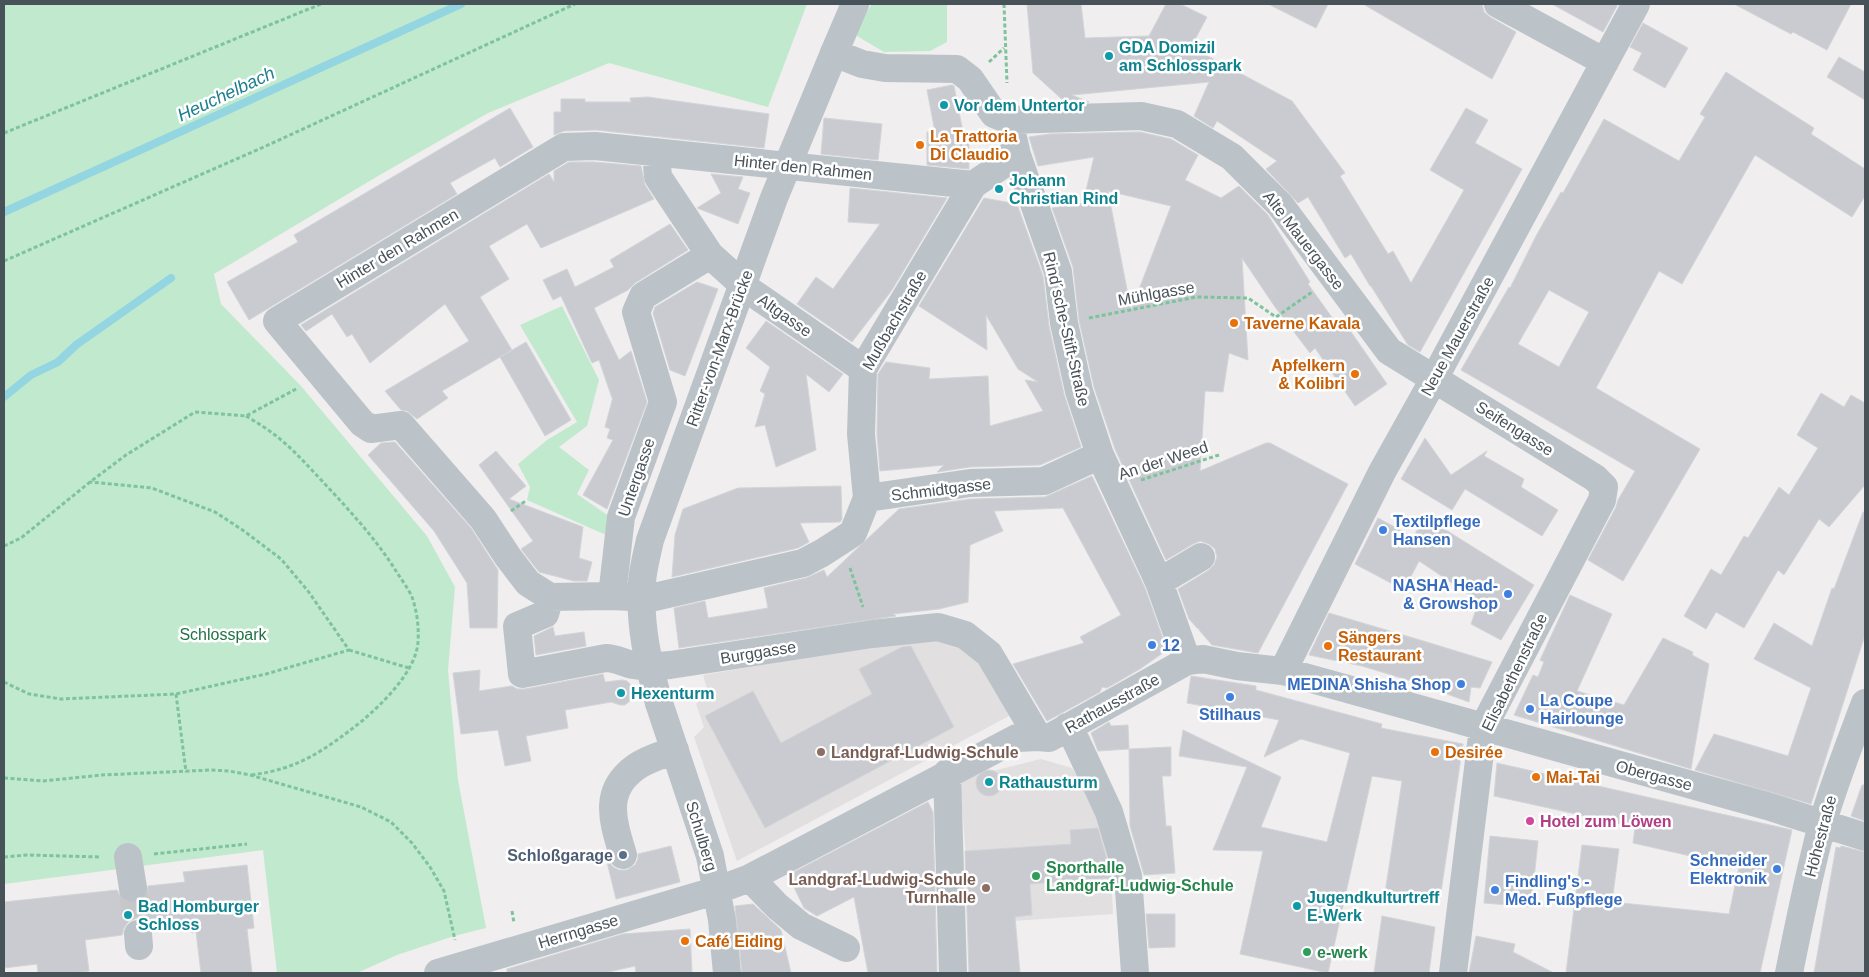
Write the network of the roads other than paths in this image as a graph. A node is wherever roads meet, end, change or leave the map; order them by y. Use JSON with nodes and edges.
{"nodes":[{"id":1,"x":855,"y":4,"type":"edge"},
{"id":2,"x":1498,"y":4,"type":"edge"},
{"id":3,"x":1636,"y":4,"type":"edge"},
{"id":4,"x":834,"y":53,"type":"junction"},
{"id":5,"x":1605,"y":62,"type":"junction"},
{"id":6,"x":1009,"y":120,"type":"junction"},
{"id":7,"x":656,"y":152,"type":"junction"},
{"id":8,"x":1017,"y":155,"type":"junction"},
{"id":9,"x":973,"y":185,"type":"junction"},
{"id":10,"x":710,"y":254,"type":"junction"},
{"id":11,"x":863,"y":369,"type":"junction"},
{"id":12,"x":1434,"y":379,"type":"junction"},
{"id":13,"x":1100,"y":455,"type":"junction"},
{"id":14,"x":1595,"y":478,"type":"joint"},
{"id":15,"x":867,"y":498,"type":"junction"},
{"id":16,"x":1201,"y":557,"type":"dead end"},
{"id":17,"x":1159,"y":582,"type":"junction"},
{"id":18,"x":612,"y":596,"type":"junction"},
{"id":19,"x":550,"y":597,"type":"junction"},
{"id":20,"x":650,"y":598,"type":"junction"},
{"id":21,"x":1187,"y":661,"type":"junction"},
{"id":22,"x":656,"y":667,"type":"junction"},
{"id":23,"x":1283,"y":671,"type":"junction"},
{"id":24,"x":659,"y":703,"type":"joint"},
{"id":25,"x":1865,"y":703,"type":"edge"},
{"id":26,"x":1067,"y":727,"type":"junction"},
{"id":27,"x":1483,"y":728,"type":"junction"},
{"id":28,"x":1038,"y":737,"type":"junction"},
{"id":29,"x":675,"y":750,"type":"junction"},
{"id":30,"x":947,"y":773,"type":"junction"},
{"id":31,"x":1823,"y":824,"type":"junction"},
{"id":32,"x":1865,"y":837,"type":"edge"},
{"id":33,"x":623,"y":855,"type":"dead end"},
{"id":34,"x":128,"y":857,"type":"dead end"},
{"id":35,"x":750,"y":878,"type":"junction"},
{"id":36,"x":133,"y":888,"type":"tunnel mouth"},
{"id":37,"x":718,"y":890,"type":"junction"},
{"id":38,"x":846,"y":948,"type":"dead end"},
{"id":39,"x":450,"y":970,"type":"edge"},
{"id":40,"x":726,"y":973,"type":"edge"},
{"id":41,"x":953,"y":973,"type":"edge"},
{"id":42,"x":1135,"y":973,"type":"edge"},
{"id":43,"x":1454,"y":973,"type":"edge"},
{"id":44,"x":1789,"y":973,"type":"edge"}],
"edges":[{"from":1,"to":4,"type":"street","name":"Ritter-von-Marx-Brücke"},
{"from":2,"to":5,"type":"street"},
{"from":3,"to":5,"type":"street","name":"Neue Mauerstraße"},
{"from":4,"to":6,"type":"street"},
{"from":4,"to":24,"type":"street","name":"Ritter-von-Marx-Brücke","bridge":true},
{"from":5,"to":12,"type":"street","name":"Neue Mauerstraße"},
{"from":6,"to":8,"type":"street"},
{"from":6,"to":12,"type":"street","name":"Alte Mauergasse"},
{"from":7,"to":9,"type":"street","name":"Hinter den Rahmen"},
{"from":7,"to":10,"type":"street","name":"Altgasse"},
{"from":7,"to":19,"type":"street","name":"Hinter den Rahmen"},
{"from":8,"to":9,"type":"street","name":"Mußbachstraße"},
{"from":8,"to":13,"type":"street","name":"Rind´sche-Stift-Straße"},
{"from":9,"to":11,"type":"street","name":"Mußbachstraße"},
{"from":10,"to":11,"type":"street","name":"Altgasse"},
{"from":10,"to":18,"type":"street","name":"Untergasse"},
{"from":11,"to":15,"type":"street","name":"Mußbachstraße"},
{"from":12,"to":14,"type":"street","name":"Seifengasse"},
{"from":12,"to":23,"type":"street","name":"Neue Mauerstraße"},
{"from":13,"to":15,"type":"street","name":"Schmidtgasse"},
{"from":13,"to":17,"type":"street","name":"Rind´sche-Stift-Straße"},
{"from":14,"to":27,"type":"street","name":"Elisabethenstraße"},
{"from":15,"to":20,"type":"street","name":"Mußbachstraße"},
{"from":16,"to":17,"type":"street"},
{"from":17,"to":21,"type":"street","name":"Rind´sche-Stift-Straße"},
{"from":18,"to":19,"type":"street"},
{"from":18,"to":20,"type":"street"},
{"from":19,"to":22,"type":"street","name":"Burggasse"},
{"from":20,"to":22,"type":"street"},
{"from":21,"to":23,"type":"street","name":"Rathausstraße"},
{"from":21,"to":26,"type":"street","name":"Rathausstraße"},
{"from":22,"to":28,"type":"street","name":"Burggasse"},
{"from":23,"to":27,"type":"street","name":"Obergasse"},
{"from":24,"to":29,"type":"street","name":"Schulberg"},
{"from":25,"to":31,"type":"street","name":"Höhestraße"},
{"from":26,"to":28,"type":"street","name":"Rathausstraße"},
{"from":26,"to":42,"type":"street"},
{"from":27,"to":31,"type":"street","name":"Obergasse"},
{"from":27,"to":43,"type":"street","name":"Elisabethenstraße"},
{"from":28,"to":30,"type":"street","name":"Rathausstraße"},
{"from":29,"to":33,"type":"street"},
{"from":29,"to":37,"type":"street","name":"Schulberg"},
{"from":30,"to":35,"type":"street","name":"Rathausstraße"},
{"from":30,"to":41,"type":"street"},
{"from":31,"to":32,"type":"street","name":"Obergasse"},
{"from":31,"to":44,"type":"street","name":"Höhestraße"},
{"from":34,"to":36,"type":"street"},
{"from":35,"to":37,"type":"street","name":"Rathausstraße"},
{"from":35,"to":38,"type":"street"},
{"from":37,"to":39,"type":"street","name":"Herrngasse"},
{"from":37,"to":40,"type":"street","name":"Schulberg"}]}
